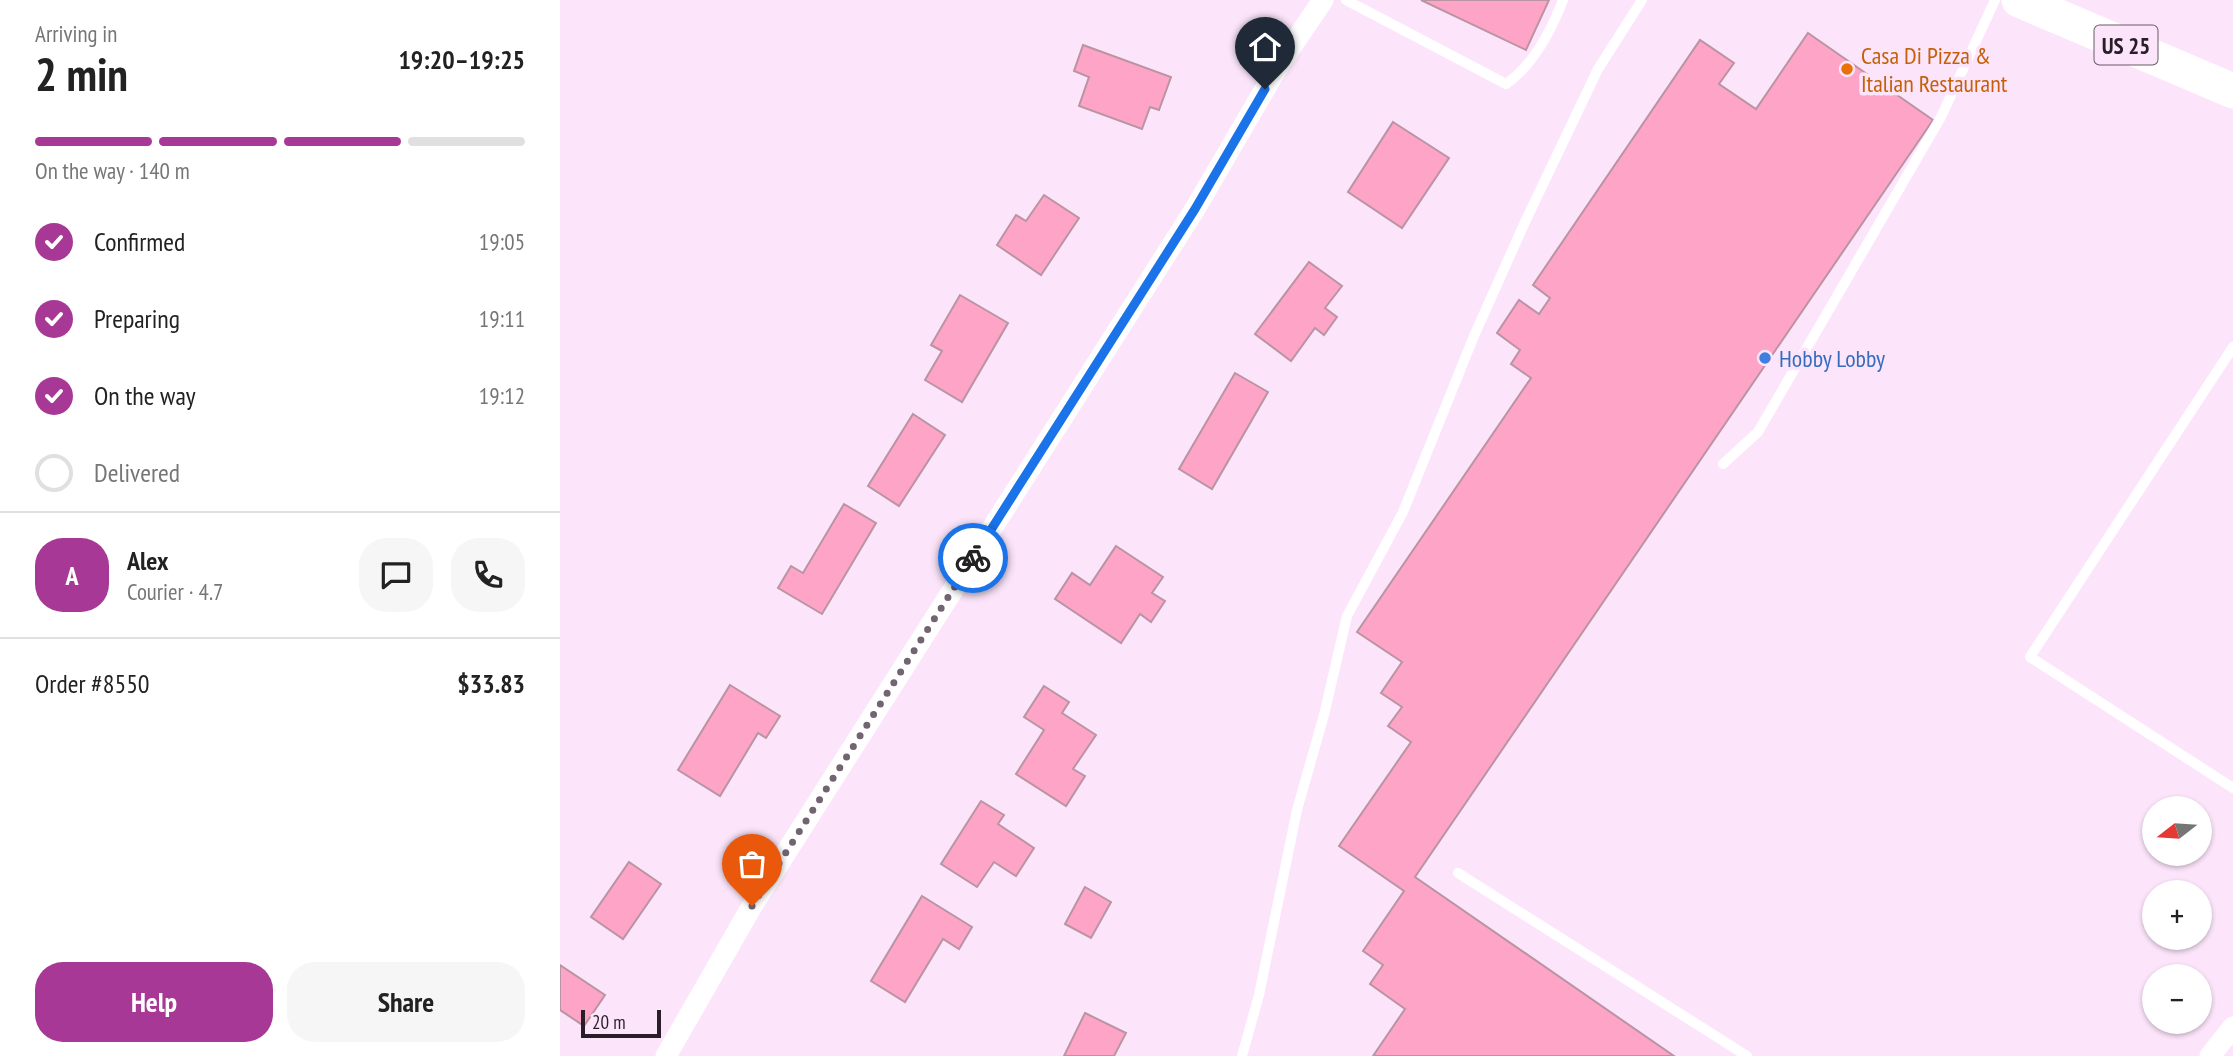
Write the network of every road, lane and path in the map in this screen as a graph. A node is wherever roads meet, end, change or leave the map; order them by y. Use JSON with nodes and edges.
{"nodes":[{"id":1,"x":1323,"y":0,"type":"edge"},
{"id":2,"x":1346,"y":0,"type":"edge"},
{"id":3,"x":1563,"y":0,"type":"edge"},
{"id":4,"x":1642,"y":0,"type":"edge"},
{"id":5,"x":1995,"y":0,"type":"edge"},
{"id":6,"x":2019,"y":0,"type":"edge"},
{"id":7,"x":2233,"y":90,"type":"edge"},
{"id":8,"x":2233,"y":347,"type":"edge"},
{"id":9,"x":1723,"y":464,"type":"dead end"},
{"id":10,"x":2233,"y":788,"type":"edge"},
{"id":11,"x":1458,"y":873,"type":"dead end"},
{"id":12,"x":2233,"y":1027,"type":"edge"},
{"id":13,"x":666,"y":1056,"type":"edge"},
{"id":14,"x":1242,"y":1056,"type":"edge"},
{"id":15,"x":1747,"y":1056,"type":"edge"},
{"id":16,"x":2210,"y":1056,"type":"edge"}],
"edges":[{"from":1,"to":13,"type":"street"},
{"from":2,"to":3,"type":"lane"},
{"from":4,"to":14,"type":"lane"},
{"from":5,"to":9,"type":"lane"},
{"from":6,"to":7,"type":"main road","number":"US 25"},
{"from":8,"to":10,"type":"lane"},
{"from":11,"to":15,"type":"lane"},
{"from":12,"to":16,"type":"street"}]}
